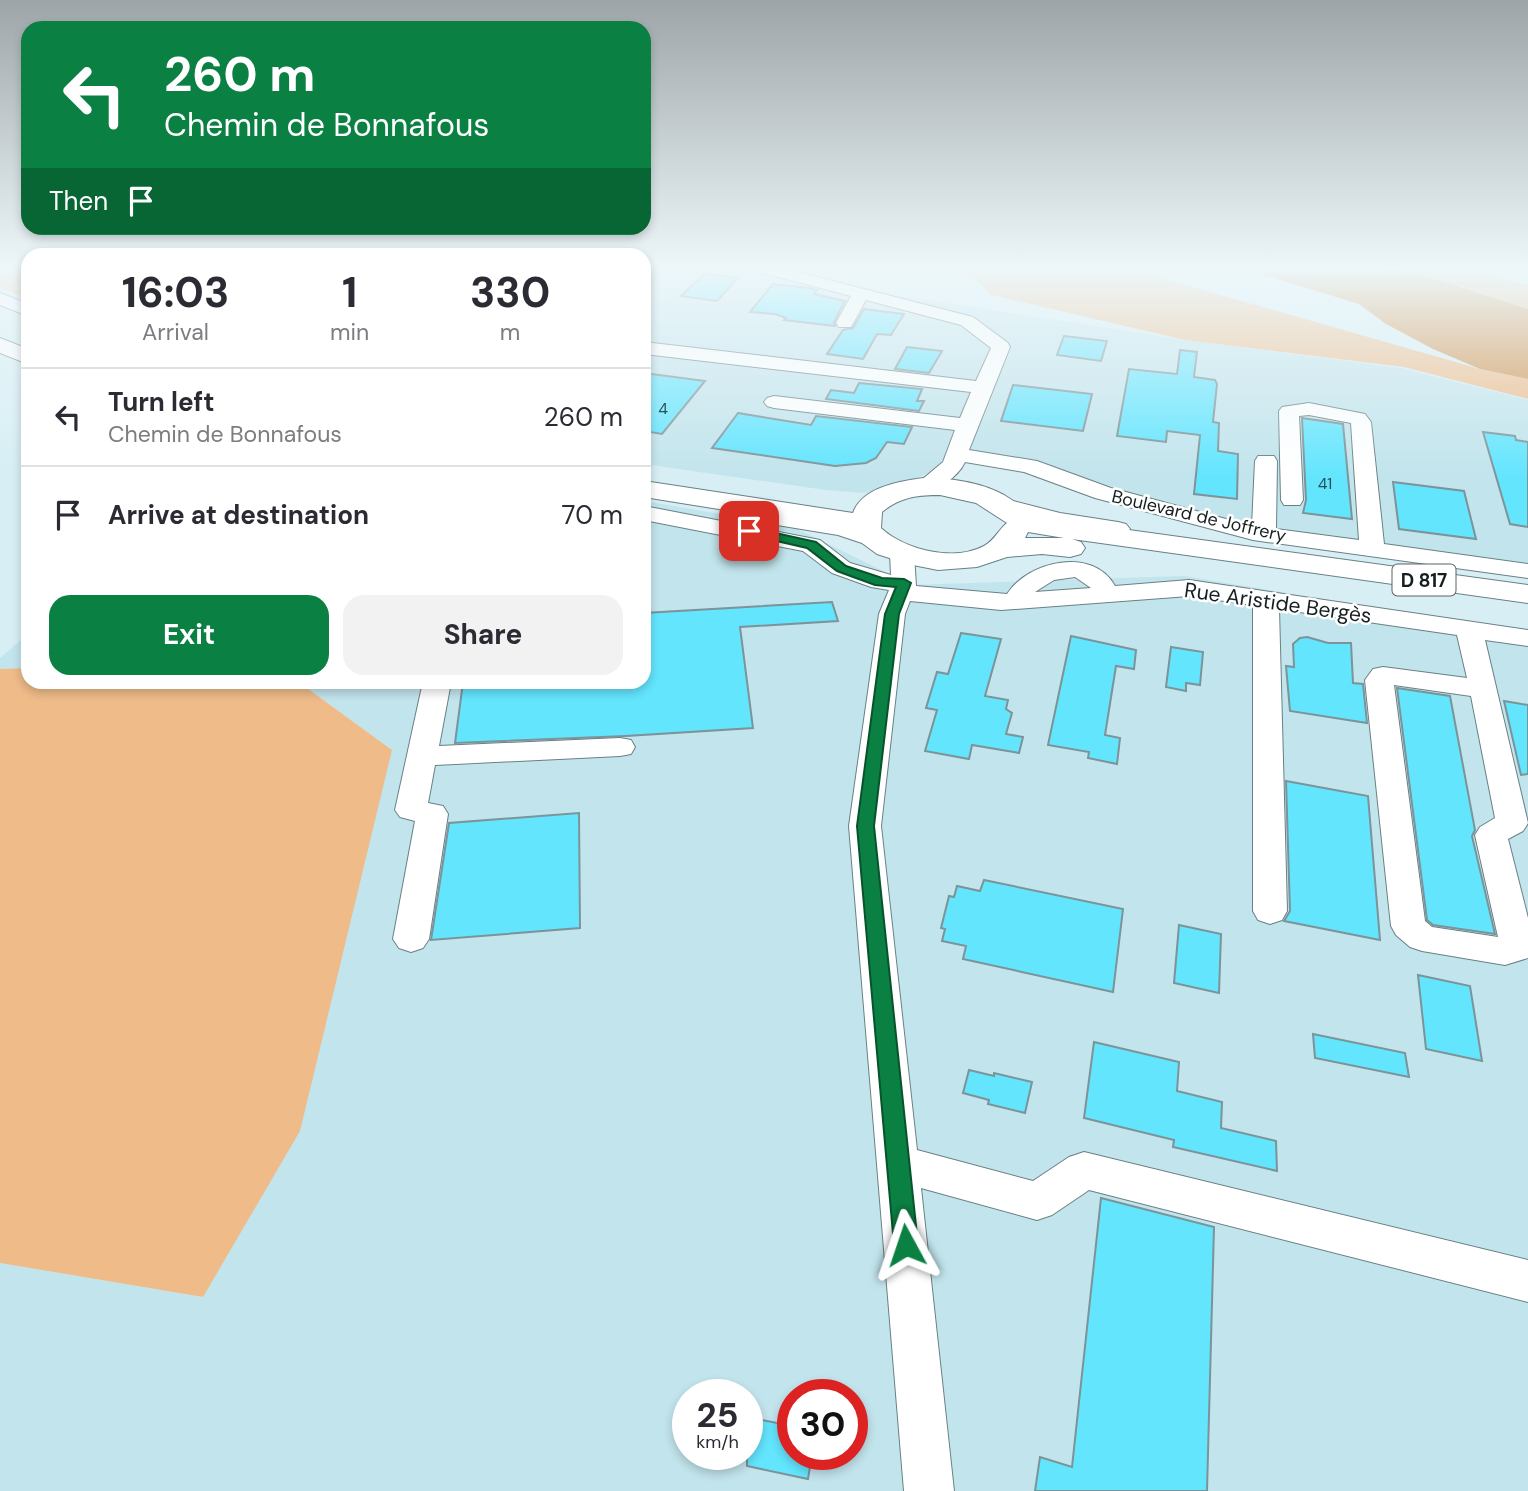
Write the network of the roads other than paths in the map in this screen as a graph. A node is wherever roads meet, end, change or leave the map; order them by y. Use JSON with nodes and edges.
{"nodes":[{"id":1,"x":989,"y":338,"type":"edge"},
{"id":2,"x":0,"y":345,"type":"edge"},
{"id":3,"x":651,"y":349,"type":"edge"},
{"id":4,"x":21,"y":354,"type":"edge"},
{"id":5,"x":825,"y":376,"type":"dead end"},
{"id":6,"x":985,"y":388,"type":"junction"},
{"id":7,"x":774,"y":402,"type":"dead end"},
{"id":8,"x":808,"y":407,"type":"junction"},
{"id":9,"x":967,"y":425,"type":"junction"},
{"id":10,"x":1266,"y":461,"type":"dead end"},
{"id":11,"x":651,"y":470,"type":"edge"},
{"id":12,"x":958,"y":470,"type":"junction"},
{"id":13,"x":651,"y":490,"type":"edge"},
{"id":14,"x":885,"y":496,"type":"junction"},
{"id":15,"x":651,"y":500,"type":"edge"},
{"id":16,"x":1292,"y":500,"type":"dead end"},
{"id":17,"x":1006,"y":510,"type":"junction"},
{"id":18,"x":651,"y":514,"type":"edge"},
{"id":19,"x":1264,"y":534,"type":"junction"},
{"id":20,"x":1002,"y":549,"type":"junction"},
{"id":21,"x":1372,"y":550,"type":"junction"},
{"id":22,"x":890,"y":559,"type":"junction"},
{"id":23,"x":939,"y":561,"type":"joint"},
{"id":24,"x":1528,"y":571,"type":"edge"},
{"id":25,"x":1528,"y":594,"type":"edge"},
{"id":26,"x":1266,"y":600,"type":"junction"},
{"id":27,"x":1528,"y":616,"type":"edge"},
{"id":28,"x":1469,"y":630,"type":"junction"},
{"id":29,"x":1528,"y":639,"type":"edge"},
{"id":30,"x":436,"y":689,"type":"edge"},
{"id":31,"x":1484,"y":689,"type":"junction"},
{"id":32,"x":620,"y":747,"type":"dead end"},
{"id":33,"x":422,"y":756,"type":"junction"},
{"id":34,"x":1270,"y":911,"type":"dead end"},
{"id":35,"x":411,"y":939,"type":"dead end"},
{"id":36,"x":898,"y":1163,"type":"junction"},
{"id":37,"x":1528,"y":1281,"type":"edge"},
{"id":38,"x":929,"y":1491,"type":"edge"}],
"edges":[{"from":1,"to":6,"type":"street"},
{"from":2,"to":4,"type":"main road"},
{"from":3,"to":6,"type":"street"},
{"from":5,"to":8,"type":"street"},
{"from":6,"to":9,"type":"street"},
{"from":7,"to":8,"type":"street"},
{"from":8,"to":9,"type":"street"},
{"from":9,"to":12,"type":"street"},
{"from":10,"to":19,"type":"street"},
{"from":11,"to":14,"type":"main road"},
{"from":12,"to":14,"type":"main road"},
{"from":12,"to":17,"type":"main road"},
{"from":12,"to":19,"type":"street","name":"Boulevard de Joffrery"},
{"from":13,"to":22,"type":"main road"},
{"from":14,"to":22,"type":"main road"},
{"from":15,"to":22,"type":"street"},
{"from":16,"to":21,"type":"street"},
{"from":17,"to":20,"type":"main road"},
{"from":17,"to":25,"type":"main road","number":"D 817"},
{"from":18,"to":22,"type":"street"},
{"from":19,"to":21,"type":"street","name":"Boulevard de Joffrery"},
{"from":20,"to":23,"type":"main road"},
{"from":20,"to":27,"type":"main road","number":"D 817"},
{"from":21,"to":24,"type":"street","name":"Boulevard de Joffrery"},
{"from":22,"to":23,"type":"main road"},
{"from":22,"to":26,"type":"street","name":"Rue Aristide Bergès"},
{"from":22,"to":36,"type":"street"},
{"from":26,"to":28,"type":"street","name":"Rue Aristide Bergès"},
{"from":26,"to":34,"type":"street"},
{"from":28,"to":29,"type":"street","name":"Rue Aristide Bergès"},
{"from":28,"to":31,"type":"street"},
{"from":30,"to":33,"type":"street"},
{"from":31,"to":31,"type":"street"},
{"from":32,"to":33,"type":"street"},
{"from":33,"to":35,"type":"street"},
{"from":36,"to":37,"type":"street"},
{"from":36,"to":38,"type":"street"}]}
